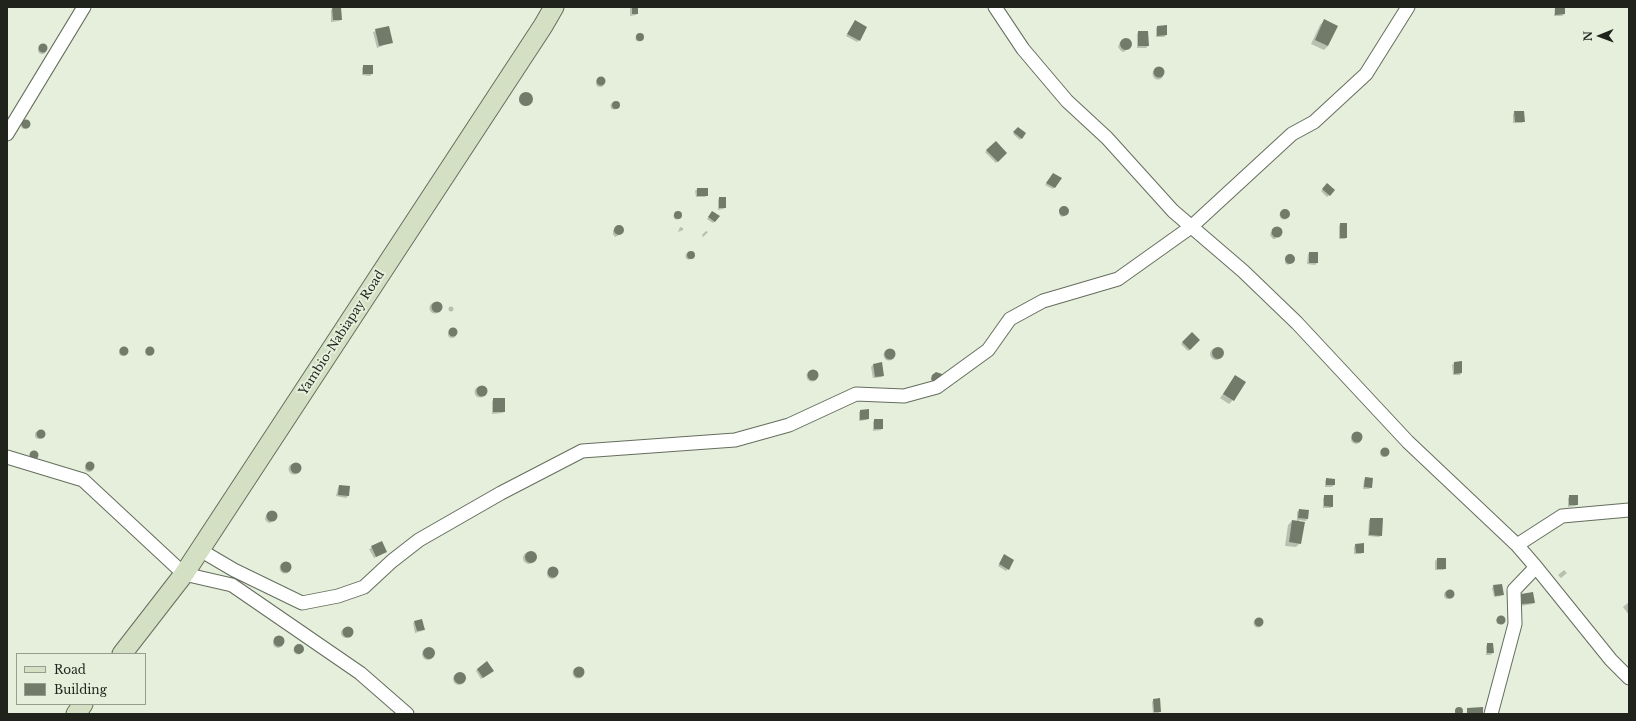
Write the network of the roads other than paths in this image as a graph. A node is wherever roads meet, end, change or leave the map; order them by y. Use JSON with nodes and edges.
{"nodes":[{"id":1,"x":84,"y":7,"type":"edge"},
{"id":2,"x":554,"y":7,"type":"edge"},
{"id":3,"x":995,"y":7,"type":"edge"},
{"id":4,"x":1408,"y":7,"type":"edge"},
{"id":5,"x":7,"y":134,"type":"edge"},
{"id":6,"x":1191,"y":227,"type":"junction"},
{"id":7,"x":7,"y":457,"type":"edge"},
{"id":8,"x":1629,"y":510,"type":"edge"},
{"id":9,"x":1517,"y":545,"type":"junction"},
{"id":10,"x":200,"y":550,"type":"junction"},
{"id":11,"x":1536,"y":567,"type":"junction"},
{"id":12,"x":184,"y":574,"type":"junction"},
{"id":13,"x":123,"y":653,"type":"edge"},
{"id":14,"x":1629,"y":678,"type":"edge"},
{"id":15,"x":82,"y":705,"type":"edge"},
{"id":16,"x":76,"y":714,"type":"edge"},
{"id":17,"x":407,"y":714,"type":"edge"},
{"id":18,"x":1491,"y":714,"type":"edge"}],
"edges":[{"from":1,"to":5,"type":"street"},
{"from":2,"to":10,"type":"main road","name":"Yambio-Nabiapay Road"},
{"from":3,"to":6,"type":"street"},
{"from":4,"to":6,"type":"street"},
{"from":6,"to":9,"type":"street"},
{"from":6,"to":10,"type":"street"},
{"from":7,"to":12,"type":"street"},
{"from":8,"to":9,"type":"street"},
{"from":9,"to":11,"type":"street"},
{"from":10,"to":12,"type":"main road","name":"Yambio-Nabiapay Road"},
{"from":11,"to":14,"type":"street"},
{"from":11,"to":18,"type":"street"},
{"from":12,"to":13,"type":"main road","name":"Yambio-Nabiapay Road"},
{"from":12,"to":17,"type":"street"},
{"from":15,"to":16,"type":"main road"}]}
